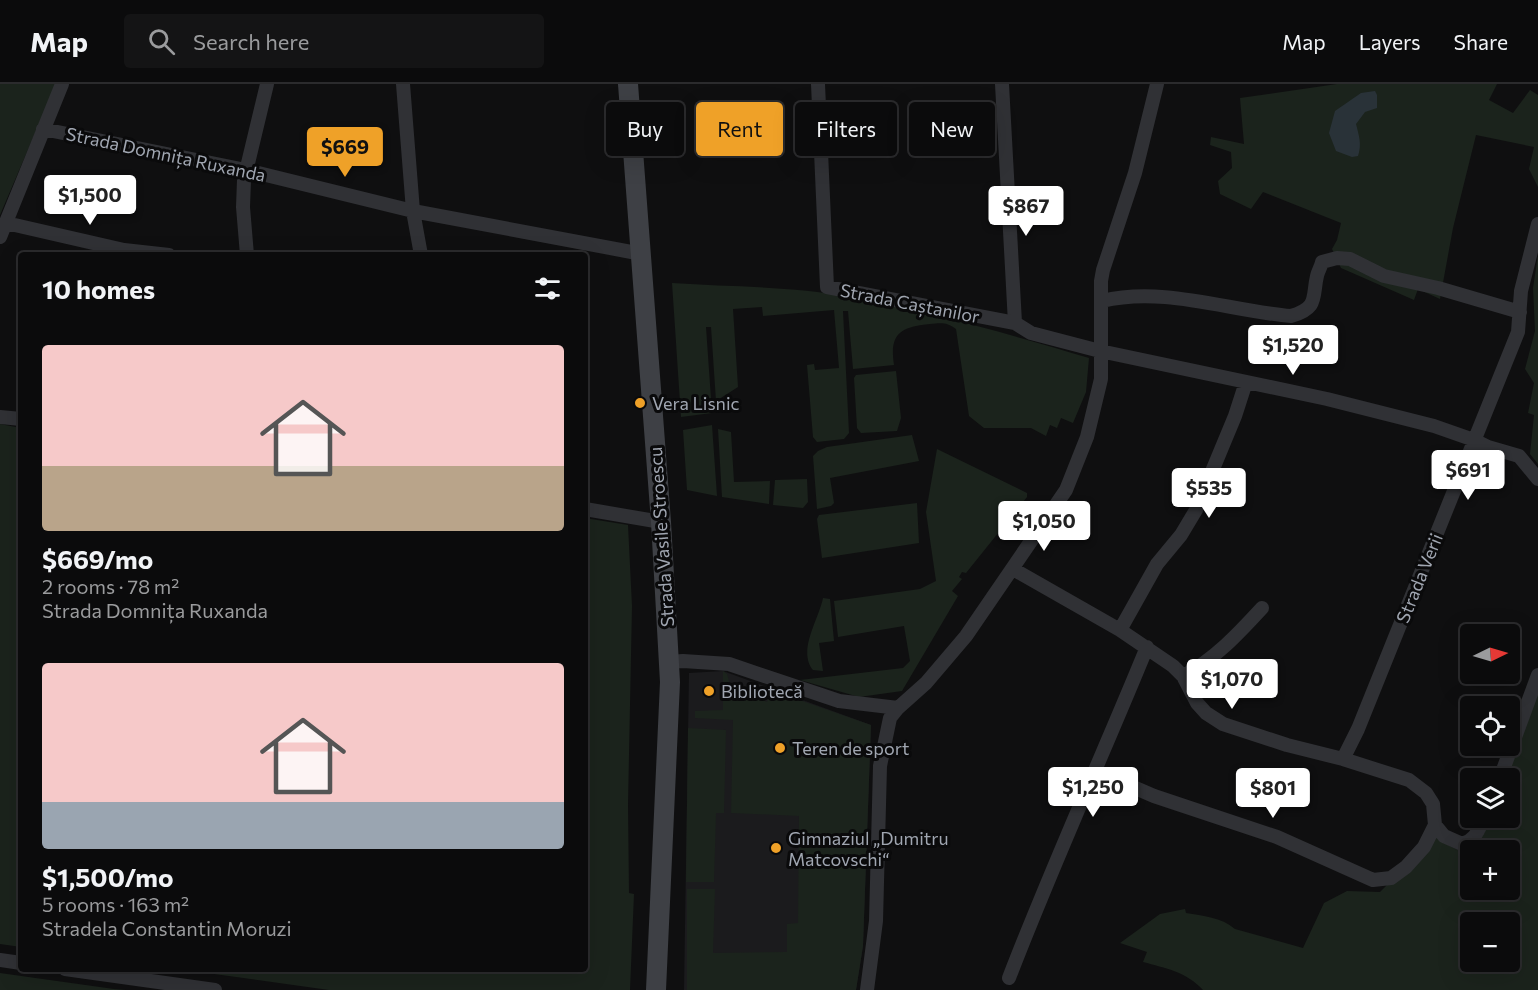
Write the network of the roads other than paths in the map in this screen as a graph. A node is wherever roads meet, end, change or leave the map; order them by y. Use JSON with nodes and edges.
{"nodes":[{"id":1,"x":62,"y":84,"type":"edge"},
{"id":2,"x":267,"y":84,"type":"edge"},
{"id":3,"x":403,"y":84,"type":"edge"},
{"id":4,"x":628,"y":84,"type":"edge"},
{"id":5,"x":818,"y":84,"type":"edge"},
{"id":6,"x":1002,"y":84,"type":"edge"},
{"id":7,"x":1157,"y":84,"type":"edge"},
{"id":8,"x":43,"y":129,"type":"junction"},
{"id":9,"x":246,"y":170,"type":"junction"},
{"id":10,"x":413,"y":211,"type":"junction"},
{"id":11,"x":6,"y":223,"type":"junction"},
{"id":12,"x":1538,"y":224,"type":"edge"},
{"id":13,"x":0,"y":237,"type":"edge"},
{"id":14,"x":142,"y":252,"type":"edge"},
{"id":15,"x":247,"y":252,"type":"edge"},
{"id":16,"x":420,"y":252,"type":"edge"},
{"id":17,"x":642,"y":254,"type":"junction"},
{"id":18,"x":1102,"y":301,"type":"junction"},
{"id":19,"x":1520,"y":312,"type":"junction"},
{"id":20,"x":1015,"y":323,"type":"junction"},
{"id":21,"x":1100,"y":351,"type":"junction"},
{"id":22,"x":1246,"y":382,"type":"junction"},
{"id":23,"x":0,"y":417,"type":"edge"},
{"id":24,"x":18,"y":419,"type":"edge"},
{"id":25,"x":1474,"y":440,"type":"junction"},
{"id":26,"x":1538,"y":479,"type":"edge"},
{"id":27,"x":588,"y":510,"type":"edge"},
{"id":28,"x":661,"y":522,"type":"junction"},
{"id":29,"x":1013,"y":569,"type":"junction"},
{"id":30,"x":1262,"y":608,"type":"dead end"},
{"id":31,"x":1120,"y":630,"type":"junction"},
{"id":32,"x":1147,"y":646,"type":"junction"},
{"id":33,"x":669,"y":662,"type":"junction"},
{"id":34,"x":1538,"y":675,"type":"edge"},
{"id":35,"x":1183,"y":676,"type":"junction"},
{"id":36,"x":897,"y":708,"type":"junction"},
{"id":37,"x":1343,"y":759,"type":"junction"},
{"id":38,"x":1504,"y":768,"type":"edge"},
{"id":39,"x":1096,"y":771,"type":"junction"},
{"id":40,"x":1435,"y":825,"type":"junction"},
{"id":41,"x":1479,"y":828,"type":"edge"},
{"id":42,"x":0,"y":960,"type":"edge"},
{"id":43,"x":18,"y":963,"type":"edge"},
{"id":44,"x":86,"y":972,"type":"edge"},
{"id":45,"x":1009,"y":978,"type":"dead end"},
{"id":46,"x":215,"y":990,"type":"edge"},
{"id":47,"x":656,"y":990,"type":"edge"},
{"id":48,"x":867,"y":990,"type":"edge"}],
"edges":[{"from":1,"to":8,"type":"street","name":"Strada Domnița Ruxanda"},
{"from":2,"to":9,"type":"street"},
{"from":3,"to":10,"type":"street"},
{"from":4,"to":17,"type":"main road","name":"Strada Vasile Stroescu"},
{"from":5,"to":20,"type":"street","name":"Strada Caștanilor"},
{"from":6,"to":20,"type":"street"},
{"from":7,"to":18,"type":"street"},
{"from":8,"to":9,"type":"street","name":"Strada Domnița Ruxanda"},
{"from":8,"to":11,"type":"street","name":"Strada Domnița Ruxanda"},
{"from":9,"to":10,"type":"street","name":"Strada Domnița Ruxanda"},
{"from":9,"to":15,"type":"street"},
{"from":10,"to":16,"type":"street"},
{"from":10,"to":17,"type":"street","name":"Strada Domnița Ruxanda"},
{"from":11,"to":13,"type":"street","name":"Strada Domnița Ruxanda"},
{"from":11,"to":14,"type":"street"},
{"from":12,"to":19,"type":"street","name":"Strada Verii"},
{"from":17,"to":28,"type":"main road","name":"Strada Vasile Stroescu"},
{"from":18,"to":19,"type":"street"},
{"from":18,"to":21,"type":"street"},
{"from":19,"to":25,"type":"street","name":"Strada Verii"},
{"from":20,"to":21,"type":"street"},
{"from":21,"to":22,"type":"street"},
{"from":21,"to":29,"type":"street"},
{"from":22,"to":25,"type":"street"},
{"from":22,"to":31,"type":"street"},
{"from":23,"to":24,"type":"street"},
{"from":25,"to":26,"type":"street"},
{"from":25,"to":37,"type":"street","name":"Strada Verii"},
{"from":27,"to":28,"type":"street"},
{"from":28,"to":33,"type":"main road","name":"Strada Vasile Stroescu"},
{"from":29,"to":31,"type":"street"},
{"from":29,"to":36,"type":"street"},
{"from":30,"to":35,"type":"street"},
{"from":31,"to":32,"type":"street"},
{"from":32,"to":35,"type":"street"},
{"from":32,"to":39,"type":"street"},
{"from":33,"to":36,"type":"street"},
{"from":33,"to":47,"type":"main road","name":"Strada Vasile Stroescu"},
{"from":34,"to":38,"type":"street"},
{"from":35,"to":37,"type":"street"},
{"from":36,"to":48,"type":"street"},
{"from":37,"to":40,"type":"street"},
{"from":39,"to":40,"type":"street"},
{"from":39,"to":45,"type":"street"},
{"from":40,"to":41,"type":"street"},
{"from":42,"to":43,"type":"street"},
{"from":44,"to":46,"type":"street"}]}
